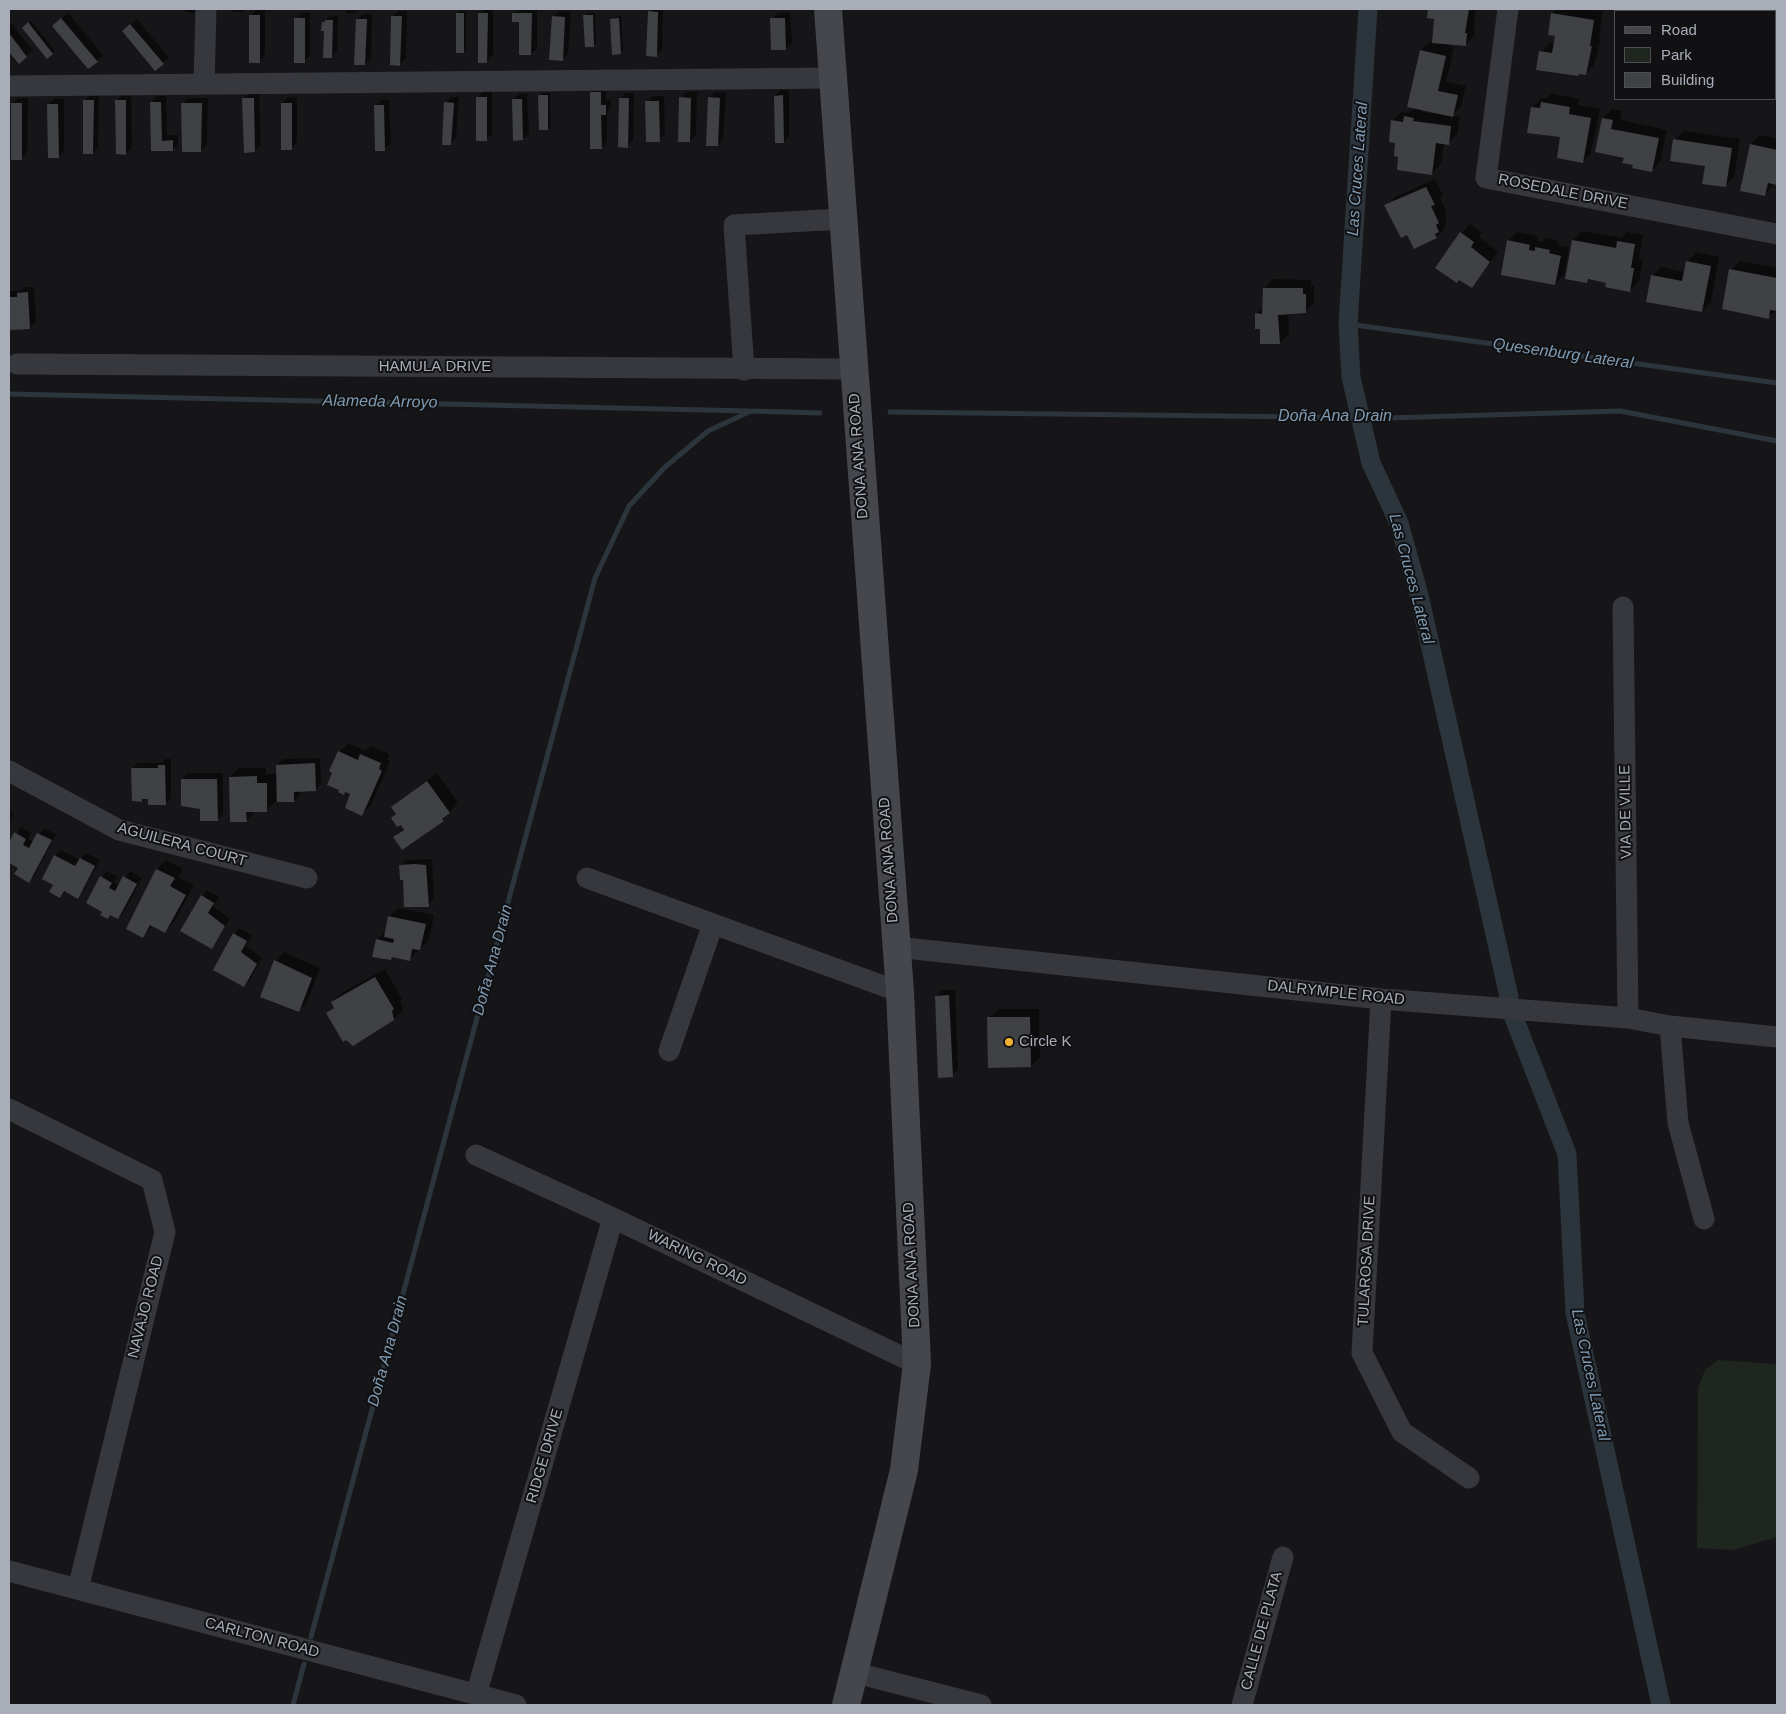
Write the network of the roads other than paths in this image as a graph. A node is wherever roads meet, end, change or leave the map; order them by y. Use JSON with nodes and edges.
{"nodes":[{"id":1,"x":206,"y":9,"type":"edge"},
{"id":2,"x":828,"y":9,"type":"edge"},
{"id":3,"x":1508,"y":9,"type":"edge"},
{"id":4,"x":833,"y":78,"type":"junction"},
{"id":5,"x":204,"y":84,"type":"junction"},
{"id":6,"x":9,"y":86,"type":"edge"},
{"id":7,"x":842,"y":220,"type":"junction"},
{"id":8,"x":1777,"y":234,"type":"edge"},
{"id":9,"x":17,"y":364,"type":"dead end"},
{"id":10,"x":853,"y":369,"type":"junction"},
{"id":11,"x":744,"y":370,"type":"junction"},
{"id":12,"x":1623,"y":607,"type":"dead end"},
{"id":13,"x":9,"y":771,"type":"edge"},
{"id":14,"x":307,"y":878,"type":"dead end"},
{"id":15,"x":587,"y":878,"type":"dead end"},
{"id":16,"x":713,"y":924,"type":"junction"},
{"id":17,"x":896,"y":947,"type":"junction"},
{"id":18,"x":900,"y":992,"type":"junction"},
{"id":19,"x":1382,"y":999,"type":"junction"},
{"id":20,"x":1628,"y":1018,"type":"junction"},
{"id":21,"x":1670,"y":1026,"type":"junction"},
{"id":22,"x":1777,"y":1037,"type":"edge"},
{"id":23,"x":669,"y":1051,"type":"dead end"},
{"id":24,"x":9,"y":1109,"type":"edge"},
{"id":25,"x":476,"y":1155,"type":"dead end"},
{"id":26,"x":613,"y":1218,"type":"junction"},
{"id":27,"x":1704,"y":1219,"type":"dead end"},
{"id":28,"x":917,"y":1364,"type":"junction"},
{"id":29,"x":1469,"y":1478,"type":"dead end"},
{"id":30,"x":1283,"y":1557,"type":"dead end"},
{"id":31,"x":9,"y":1571,"type":"edge"},
{"id":32,"x":78,"y":1589,"type":"junction"},
{"id":33,"x":856,"y":1673,"type":"junction"},
{"id":34,"x":476,"y":1695,"type":"junction"},
{"id":35,"x":516,"y":1705,"type":"edge"},
{"id":36,"x":846,"y":1705,"type":"edge"},
{"id":37,"x":981,"y":1705,"type":"edge"},
{"id":38,"x":1242,"y":1705,"type":"edge"}],
"edges":[{"from":1,"to":5,"type":"street"},
{"from":2,"to":4,"type":"street","name":"DONA ANA ROAD"},
{"from":3,"to":8,"type":"street","name":"ROSEDALE DRIVE"},
{"from":4,"to":5,"type":"street"},
{"from":4,"to":7,"type":"street","name":"DONA ANA ROAD"},
{"from":5,"to":6,"type":"street"},
{"from":7,"to":10,"type":"street","name":"DONA ANA ROAD"},
{"from":7,"to":11,"type":"street"},
{"from":9,"to":11,"type":"street","name":"HAMULA DRIVE"},
{"from":10,"to":11,"type":"street","name":"HAMULA DRIVE"},
{"from":10,"to":17,"type":"street","name":"DONA ANA ROAD"},
{"from":12,"to":20,"type":"street","name":"VIA DE VILLE"},
{"from":13,"to":14,"type":"street","name":"AGUILERA COURT"},
{"from":15,"to":16,"type":"street"},
{"from":16,"to":18,"type":"street"},
{"from":16,"to":23,"type":"street"},
{"from":17,"to":18,"type":"street","name":"DONA ANA ROAD"},
{"from":17,"to":19,"type":"street","name":"DALRYMPLE ROAD"},
{"from":18,"to":28,"type":"street","name":"DONA ANA ROAD"},
{"from":19,"to":20,"type":"street","name":"DALRYMPLE ROAD"},
{"from":19,"to":29,"type":"street","name":"TULAROSA DRIVE"},
{"from":20,"to":21,"type":"street","name":"DALRYMPLE ROAD"},
{"from":21,"to":22,"type":"street","name":"DALRYMPLE ROAD"},
{"from":21,"to":27,"type":"street"},
{"from":24,"to":32,"type":"street","name":"NAVAJO ROAD"},
{"from":25,"to":26,"type":"street","name":"WARING ROAD"},
{"from":26,"to":28,"type":"street","name":"WARING ROAD"},
{"from":26,"to":34,"type":"street","name":"RIDGE DRIVE"},
{"from":28,"to":33,"type":"street","name":"DONA ANA ROAD"},
{"from":30,"to":38,"type":"street","name":"CALLE DE PLATA"},
{"from":31,"to":32,"type":"street","name":"CARLTON ROAD"},
{"from":32,"to":34,"type":"street","name":"CARLTON ROAD"},
{"from":33,"to":36,"type":"street","name":"DONA ANA ROAD"},
{"from":33,"to":37,"type":"street"},
{"from":34,"to":35,"type":"street","name":"CARLTON ROAD"}]}
